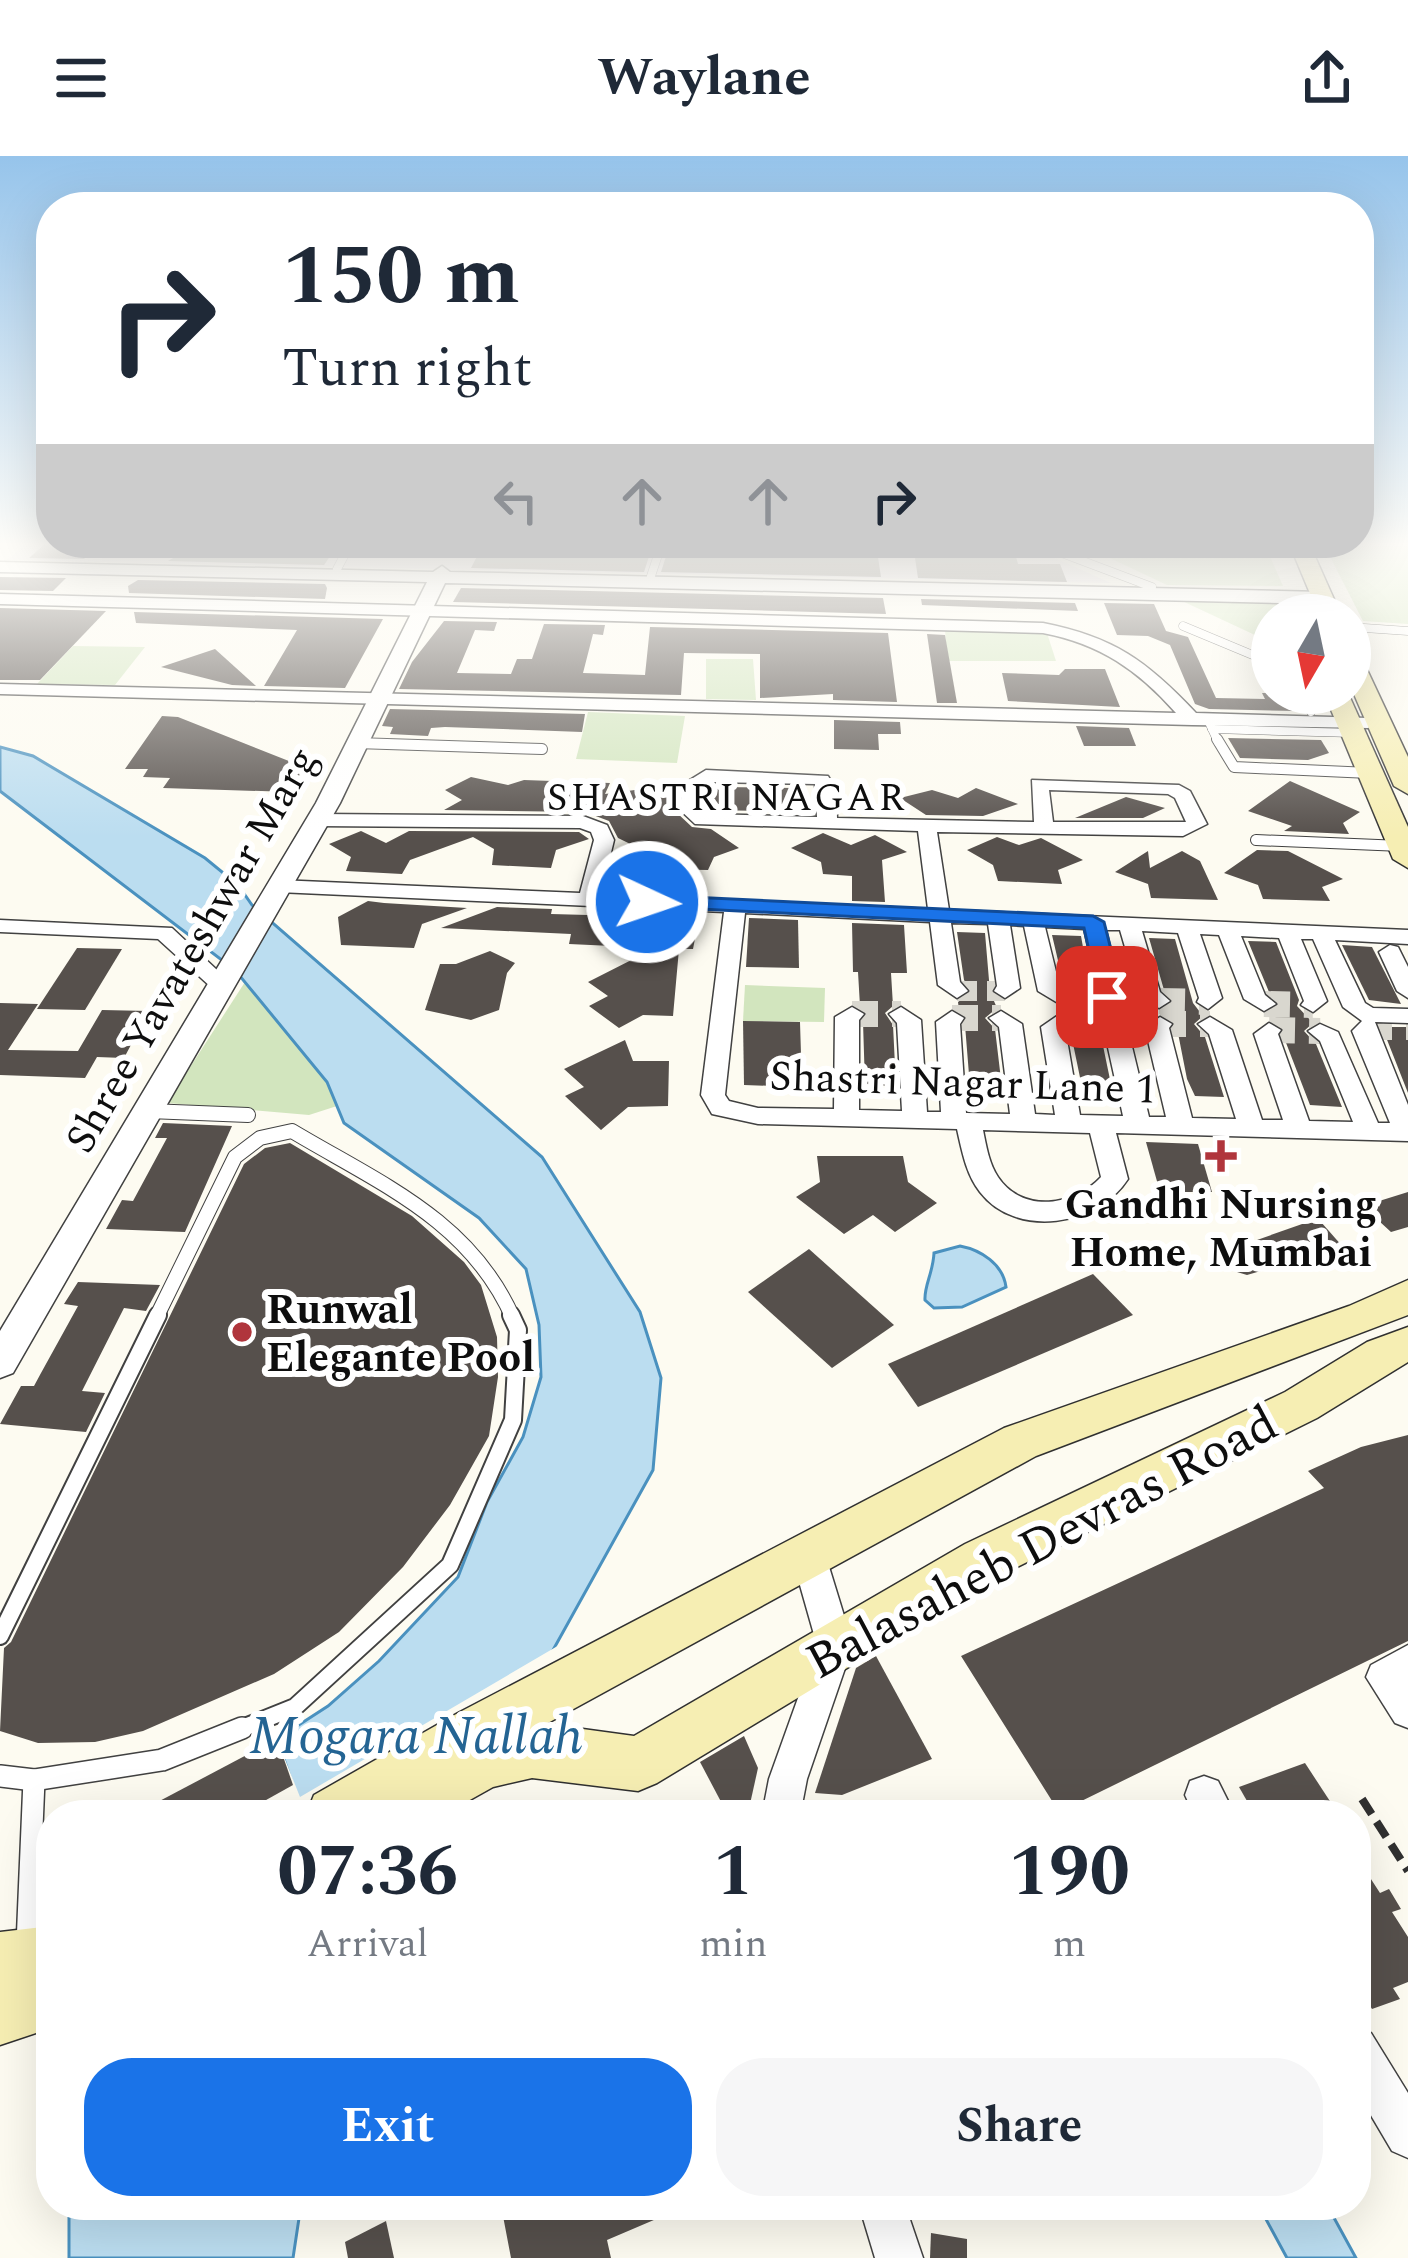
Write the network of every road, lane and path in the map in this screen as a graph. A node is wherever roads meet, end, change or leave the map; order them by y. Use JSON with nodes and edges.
{"nodes":[{"id":1,"x":408,"y":641,"type":"edge"},
{"id":2,"x":1099,"y":641,"type":"edge"},
{"id":3,"x":1220,"y":641,"type":"edge"},
{"id":4,"x":1251,"y":654,"type":"edge"},
{"id":5,"x":0,"y":689,"type":"edge"},
{"id":6,"x":379,"y":696,"type":"junction"},
{"id":7,"x":1351,"y":714,"type":"edge"},
{"id":8,"x":1358,"y":714,"type":"edge"},
{"id":9,"x":1204,"y":723,"type":"junction"},
{"id":10,"x":1360,"y":726,"type":"junction"},
{"id":11,"x":356,"y":742,"type":"junction"},
{"id":12,"x":542,"y":749,"type":"dead end"},
{"id":13,"x":1370,"y":773,"type":"junction"},
{"id":14,"x":1408,"y":786,"type":"edge"},
{"id":15,"x":318,"y":820,"type":"junction"},
{"id":16,"x":827,"y":824,"type":"junction"},
{"id":17,"x":927,"y":827,"type":"junction"},
{"id":18,"x":1044,"y":829,"type":"junction"},
{"id":19,"x":1256,"y":840,"type":"dead end"},
{"id":20,"x":1405,"y":853,"type":"edge"},
{"id":21,"x":273,"y":894,"type":"junction"},
{"id":22,"x":589,"y":899,"type":"junction"},
{"id":23,"x":735,"y":906,"type":"junction"},
{"id":24,"x":941,"y":915,"type":"junction"},
{"id":25,"x":998,"y":918,"type":"junction"},
{"id":26,"x":1034,"y":920,"type":"junction"},
{"id":27,"x":1093,"y":922,"type":"junction"},
{"id":28,"x":1129,"y":924,"type":"junction"},
{"id":29,"x":0,"y":926,"type":"edge"},
{"id":30,"x":1187,"y":927,"type":"junction"},
{"id":31,"x":1227,"y":929,"type":"junction"},
{"id":32,"x":1287,"y":932,"type":"junction"},
{"id":33,"x":1321,"y":933,"type":"junction"},
{"id":34,"x":1399,"y":945,"type":"edge"},
{"id":35,"x":222,"y":978,"type":"junction"},
{"id":36,"x":957,"y":991,"type":"dead end"},
{"id":37,"x":1408,"y":991,"type":"edge"},
{"id":38,"x":1005,"y":992,"type":"dead end"},
{"id":39,"x":1058,"y":996,"type":"dead end"},
{"id":40,"x":1107,"y":997,"type":"dead end"},
{"id":41,"x":1264,"y":1004,"type":"dead end"},
{"id":42,"x":1313,"y":1005,"type":"dead end"},
{"id":43,"x":852,"y":1013,"type":"dead end"},
{"id":44,"x":901,"y":1014,"type":"dead end"},
{"id":45,"x":1408,"y":1016,"type":"edge"},
{"id":46,"x":952,"y":1018,"type":"dead end"},
{"id":47,"x":1001,"y":1018,"type":"dead end"},
{"id":48,"x":1057,"y":1023,"type":"dead end"},
{"id":49,"x":1106,"y":1024,"type":"dead end"},
{"id":50,"x":1366,"y":1027,"type":"dead end"},
{"id":51,"x":1270,"y":1030,"type":"dead end"},
{"id":52,"x":1320,"y":1031,"type":"dead end"},
{"id":53,"x":144,"y":1111,"type":"junction"},
{"id":54,"x":248,"y":1115,"type":"dead end"},
{"id":55,"x":846,"y":1118,"type":"junction"},
{"id":56,"x":915,"y":1119,"type":"junction"},
{"id":57,"x":961,"y":1121,"type":"junction"},
{"id":58,"x":1024,"y":1123,"type":"junction"},
{"id":59,"x":1069,"y":1124,"type":"junction"},
{"id":60,"x":1101,"y":1124,"type":"junction"},
{"id":61,"x":1138,"y":1125,"type":"junction"},
{"id":62,"x":1181,"y":1126,"type":"junction"},
{"id":63,"x":1252,"y":1128,"type":"junction"},
{"id":64,"x":1299,"y":1129,"type":"junction"},
{"id":65,"x":1370,"y":1131,"type":"junction"},
{"id":66,"x":1407,"y":1132,"type":"edge"},
{"id":67,"x":1408,"y":1296,"type":"edge"},
{"id":68,"x":1396,"y":1349,"type":"edge"},
{"id":69,"x":0,"y":1363,"type":"edge"},
{"id":70,"x":808,"y":1557,"type":"junction"},
{"id":71,"x":0,"y":1636,"type":"edge"},
{"id":72,"x":835,"y":1645,"type":"junction"},
{"id":73,"x":1408,"y":1662,"type":"edge"},
{"id":74,"x":1408,"y":1710,"type":"edge"},
{"id":75,"x":478,"y":1746,"type":"junction"},
{"id":76,"x":0,"y":1775,"type":"edge"},
{"id":77,"x":34,"y":1780,"type":"junction"},
{"id":78,"x":365,"y":1800,"type":"edge"},
{"id":79,"x":410,"y":1800,"type":"edge"},
{"id":80,"x":784,"y":1800,"type":"edge"},
{"id":81,"x":1371,"y":1813,"type":"edge"},
{"id":82,"x":1408,"y":1871,"type":"edge"},
{"id":83,"x":26,"y":1978,"type":"edge"},
{"id":84,"x":1371,"y":2073,"type":"edge"},
{"id":85,"x":1408,"y":2134,"type":"edge"},
{"id":86,"x":887,"y":2220,"type":"edge"},
{"id":87,"x":898,"y":2258,"type":"edge"}],
"edges":[{"from":1,"to":6,"type":"street","name":"Shree Yavateshwar Marg"},
{"from":2,"to":9,"type":"street"},
{"from":3,"to":4,"type":"lane"},
{"from":5,"to":6,"type":"street"},
{"from":6,"to":9,"type":"street"},
{"from":6,"to":11,"type":"street","name":"Shree Yavateshwar Marg"},
{"from":7,"to":10,"type":"main road"},
{"from":8,"to":10,"type":"main road"},
{"from":9,"to":10,"type":"street"},
{"from":9,"to":13,"type":"lane"},
{"from":10,"to":13,"type":"main road"},
{"from":10,"to":14,"type":"main road"},
{"from":11,"to":12,"type":"lane"},
{"from":11,"to":15,"type":"street","name":"Shree Yavateshwar Marg"},
{"from":13,"to":20,"type":"main road"},
{"from":15,"to":21,"type":"street","name":"Shree Yavateshwar Marg"},
{"from":15,"to":22,"type":"street"},
{"from":16,"to":16,"type":"street"},
{"from":16,"to":17,"type":"street"},
{"from":17,"to":18,"type":"street"},
{"from":17,"to":24,"type":"street"},
{"from":18,"to":18,"type":"street"},
{"from":19,"to":20,"type":"lane"},
{"from":21,"to":22,"type":"street"},
{"from":21,"to":35,"type":"street","name":"Shree Yavateshwar Marg"},
{"from":22,"to":23,"type":"street"},
{"from":23,"to":24,"type":"street"},
{"from":23,"to":55,"type":"street","name":"Shastri Nagar Lane 1"},
{"from":24,"to":25,"type":"street"},
{"from":24,"to":36,"type":"street"},
{"from":25,"to":26,"type":"street"},
{"from":25,"to":38,"type":"street"},
{"from":26,"to":27,"type":"street"},
{"from":26,"to":39,"type":"street"},
{"from":27,"to":28,"type":"street"},
{"from":27,"to":40,"type":"street"},
{"from":28,"to":30,"type":"street"},
{"from":28,"to":62,"type":"street"},
{"from":29,"to":35,"type":"street"},
{"from":30,"to":31,"type":"street"},
{"from":30,"to":63,"type":"street"},
{"from":31,"to":32,"type":"street"},
{"from":31,"to":41,"type":"street"},
{"from":32,"to":33,"type":"street"},
{"from":32,"to":42,"type":"street"},
{"from":33,"to":34,"type":"street"},
{"from":33,"to":45,"type":"street"},
{"from":34,"to":37,"type":"street"},
{"from":35,"to":53,"type":"street","name":"Shree Yavateshwar Marg"},
{"from":43,"to":55,"type":"street"},
{"from":44,"to":56,"type":"street"},
{"from":46,"to":57,"type":"street"},
{"from":47,"to":58,"type":"street"},
{"from":48,"to":59,"type":"street"},
{"from":49,"to":61,"type":"street"},
{"from":50,"to":66,"type":"street"},
{"from":51,"to":64,"type":"street"},
{"from":52,"to":65,"type":"street"},
{"from":53,"to":54,"type":"lane"},
{"from":53,"to":69,"type":"street","name":"Shree Yavateshwar Marg"},
{"from":55,"to":56,"type":"street","name":"Shastri Nagar Lane 1"},
{"from":56,"to":57,"type":"street","name":"Shastri Nagar Lane 1"},
{"from":57,"to":58,"type":"street","name":"Shastri Nagar Lane 1"},
{"from":57,"to":60,"type":"street"},
{"from":58,"to":59,"type":"street","name":"Shastri Nagar Lane 1"},
{"from":59,"to":60,"type":"street","name":"Shastri Nagar Lane 1"},
{"from":60,"to":61,"type":"street","name":"Shastri Nagar Lane 1"},
{"from":61,"to":62,"type":"street","name":"Shastri Nagar Lane 1"},
{"from":62,"to":63,"type":"street","name":"Shastri Nagar Lane 1"},
{"from":63,"to":64,"type":"street","name":"Shastri Nagar Lane 1"},
{"from":64,"to":65,"type":"street","name":"Shastri Nagar Lane 1"},
{"from":65,"to":66,"type":"street","name":"Shastri Nagar Lane 1"},
{"from":67,"to":68,"type":"main road","name":"Balasaheb Devras Road"},
{"from":68,"to":70,"type":"main road","name":"Balasaheb Devras Road"},
{"from":68,"to":72,"type":"main road","name":"Balasaheb Devras Road"},
{"from":70,"to":72,"type":"street"},
{"from":70,"to":75,"type":"main road","name":"Balasaheb Devras Road"},
{"from":71,"to":77,"type":"lane"},
{"from":72,"to":75,"type":"main road","name":"Balasaheb Devras Road"},
{"from":72,"to":80,"type":"street"},
{"from":73,"to":74,"type":"street"},
{"from":75,"to":78,"type":"main road","name":"Balasaheb Devras Road"},
{"from":75,"to":79,"type":"main road"},
{"from":76,"to":77,"type":"lane"},
{"from":77,"to":83,"type":"lane"},
{"from":81,"to":82,"type":"path"},
{"from":84,"to":85,"type":"street"},
{"from":86,"to":87,"type":"street"}]}
